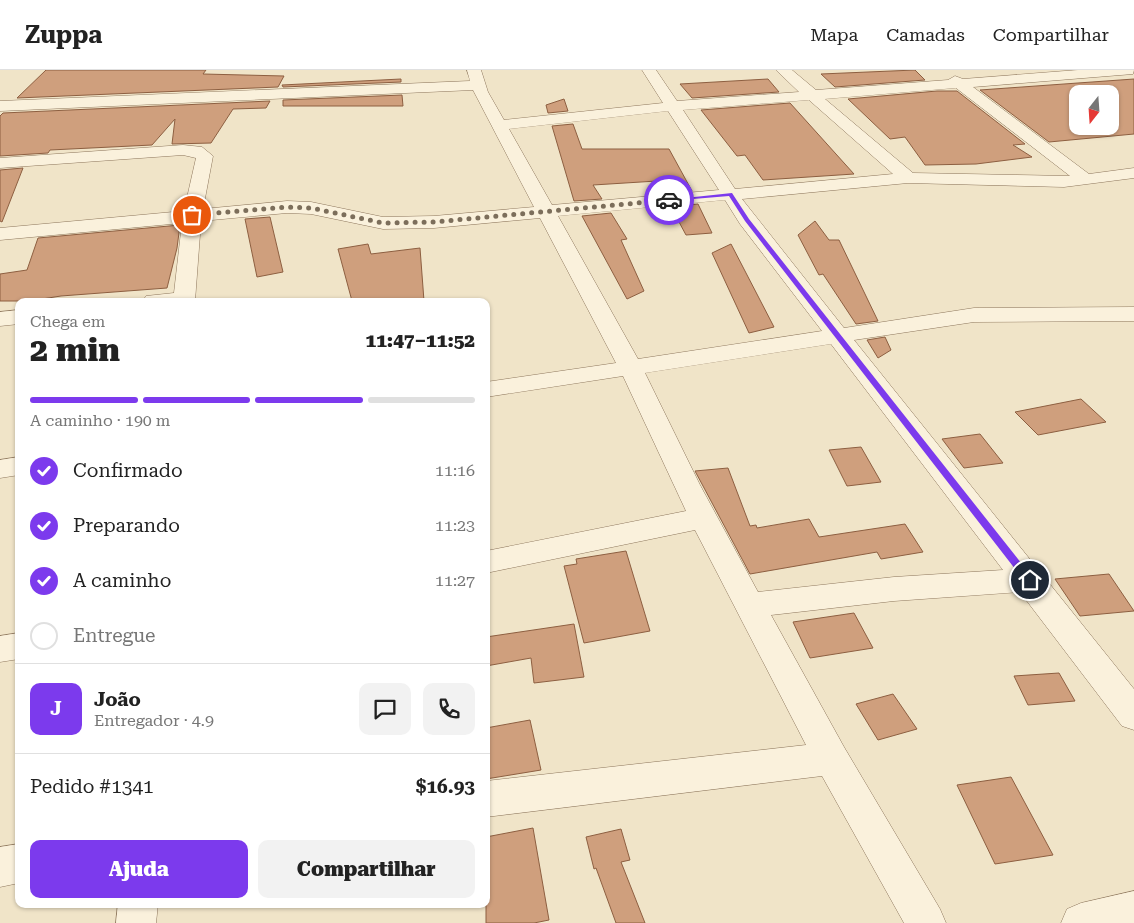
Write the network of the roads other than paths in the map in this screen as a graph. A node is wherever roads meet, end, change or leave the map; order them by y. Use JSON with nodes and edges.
{"nodes":[{"id":1,"x":649,"y":70,"type":"edge"},
{"id":2,"x":783,"y":70,"type":"edge"},
{"id":3,"x":942,"y":70,"type":"edge"},
{"id":4,"x":1133,"y":70,"type":"edge"},
{"id":5,"x":1103,"y":71,"type":"edge"},
{"id":6,"x":476,"y":78,"type":"edge"},
{"id":7,"x":961,"y":84,"type":"junction"},
{"id":8,"x":1127,"y":86,"type":"dead end"},
{"id":9,"x":816,"y":96,"type":"junction"},
{"id":10,"x":0,"y":106,"type":"edge"},
{"id":11,"x":673,"y":106,"type":"junction"},
{"id":12,"x":500,"y":124,"type":"junction"},
{"id":13,"x":0,"y":163,"type":"edge"},
{"id":14,"x":1134,"y":173,"type":"edge"},
{"id":15,"x":908,"y":178,"type":"junction"},
{"id":16,"x":1086,"y":180,"type":"junction"},
{"id":17,"x":730,"y":194,"type":"junction"},
{"id":18,"x":546,"y":212,"type":"junction"},
{"id":19,"x":192,"y":215,"type":"junction"},
{"id":20,"x":0,"y":234,"type":"edge"},
{"id":21,"x":184,"y":298,"type":"edge"},
{"id":22,"x":1134,"y":314,"type":"edge"},
{"id":23,"x":15,"y":317,"type":"edge"},
{"id":24,"x":0,"y":319,"type":"edge"},
{"id":25,"x":839,"y":337,"type":"junction"},
{"id":26,"x":631,"y":368,"type":"junction"},
{"id":27,"x":490,"y":389,"type":"edge"},
{"id":28,"x":15,"y":467,"type":"edge"},
{"id":29,"x":0,"y":470,"type":"edge"},
{"id":30,"x":704,"y":518,"type":"junction"},
{"id":31,"x":490,"y":561,"type":"edge"},
{"id":32,"x":1030,"y":580,"type":"junction"},
{"id":33,"x":749,"y":604,"type":"junction"},
{"id":34,"x":15,"y":647,"type":"edge"},
{"id":35,"x":0,"y":649,"type":"edge"},
{"id":36,"x":1134,"y":715,"type":"edge"},
{"id":37,"x":831,"y":759,"type":"junction"},
{"id":38,"x":490,"y":799,"type":"edge"},
{"id":39,"x":15,"y":864,"type":"edge"},
{"id":40,"x":0,"y":867,"type":"edge"},
{"id":41,"x":138,"y":908,"type":"edge"},
{"id":42,"x":1134,"y":911,"type":"edge"},
{"id":43,"x":136,"y":923,"type":"edge"},
{"id":44,"x":926,"y":923,"type":"edge"},
{"id":45,"x":1081,"y":923,"type":"edge"}],
"edges":[{"from":1,"to":11,"type":"street"},
{"from":2,"to":9,"type":"street"},
{"from":3,"to":7,"type":"street"},
{"from":4,"to":5,"type":"street"},
{"from":5,"to":7,"type":"street"},
{"from":5,"to":8,"type":"street"},
{"from":6,"to":10,"type":"street"},
{"from":6,"to":12,"type":"street"},
{"from":7,"to":9,"type":"street"},
{"from":7,"to":16,"type":"street"},
{"from":9,"to":11,"type":"street"},
{"from":9,"to":15,"type":"street"},
{"from":11,"to":12,"type":"street"},
{"from":11,"to":17,"type":"street"},
{"from":12,"to":18,"type":"street"},
{"from":13,"to":19,"type":"street"},
{"from":14,"to":16,"type":"street"},
{"from":15,"to":16,"type":"street"},
{"from":15,"to":17,"type":"street"},
{"from":17,"to":18,"type":"street"},
{"from":17,"to":25,"type":"street"},
{"from":18,"to":19,"type":"street"},
{"from":18,"to":26,"type":"street"},
{"from":19,"to":20,"type":"street"},
{"from":19,"to":21,"type":"street"},
{"from":22,"to":25,"type":"street"},
{"from":23,"to":24,"type":"street"},
{"from":25,"to":26,"type":"street"},
{"from":25,"to":32,"type":"street"},
{"from":26,"to":27,"type":"street"},
{"from":26,"to":30,"type":"street"},
{"from":28,"to":29,"type":"street"},
{"from":30,"to":31,"type":"street"},
{"from":30,"to":33,"type":"street"},
{"from":32,"to":33,"type":"street"},
{"from":32,"to":36,"type":"street"},
{"from":33,"to":37,"type":"street"},
{"from":34,"to":35,"type":"street"},
{"from":37,"to":38,"type":"street"},
{"from":37,"to":44,"type":"street"},
{"from":39,"to":40,"type":"street"},
{"from":41,"to":43,"type":"street"},
{"from":42,"to":45,"type":"street"}]}
